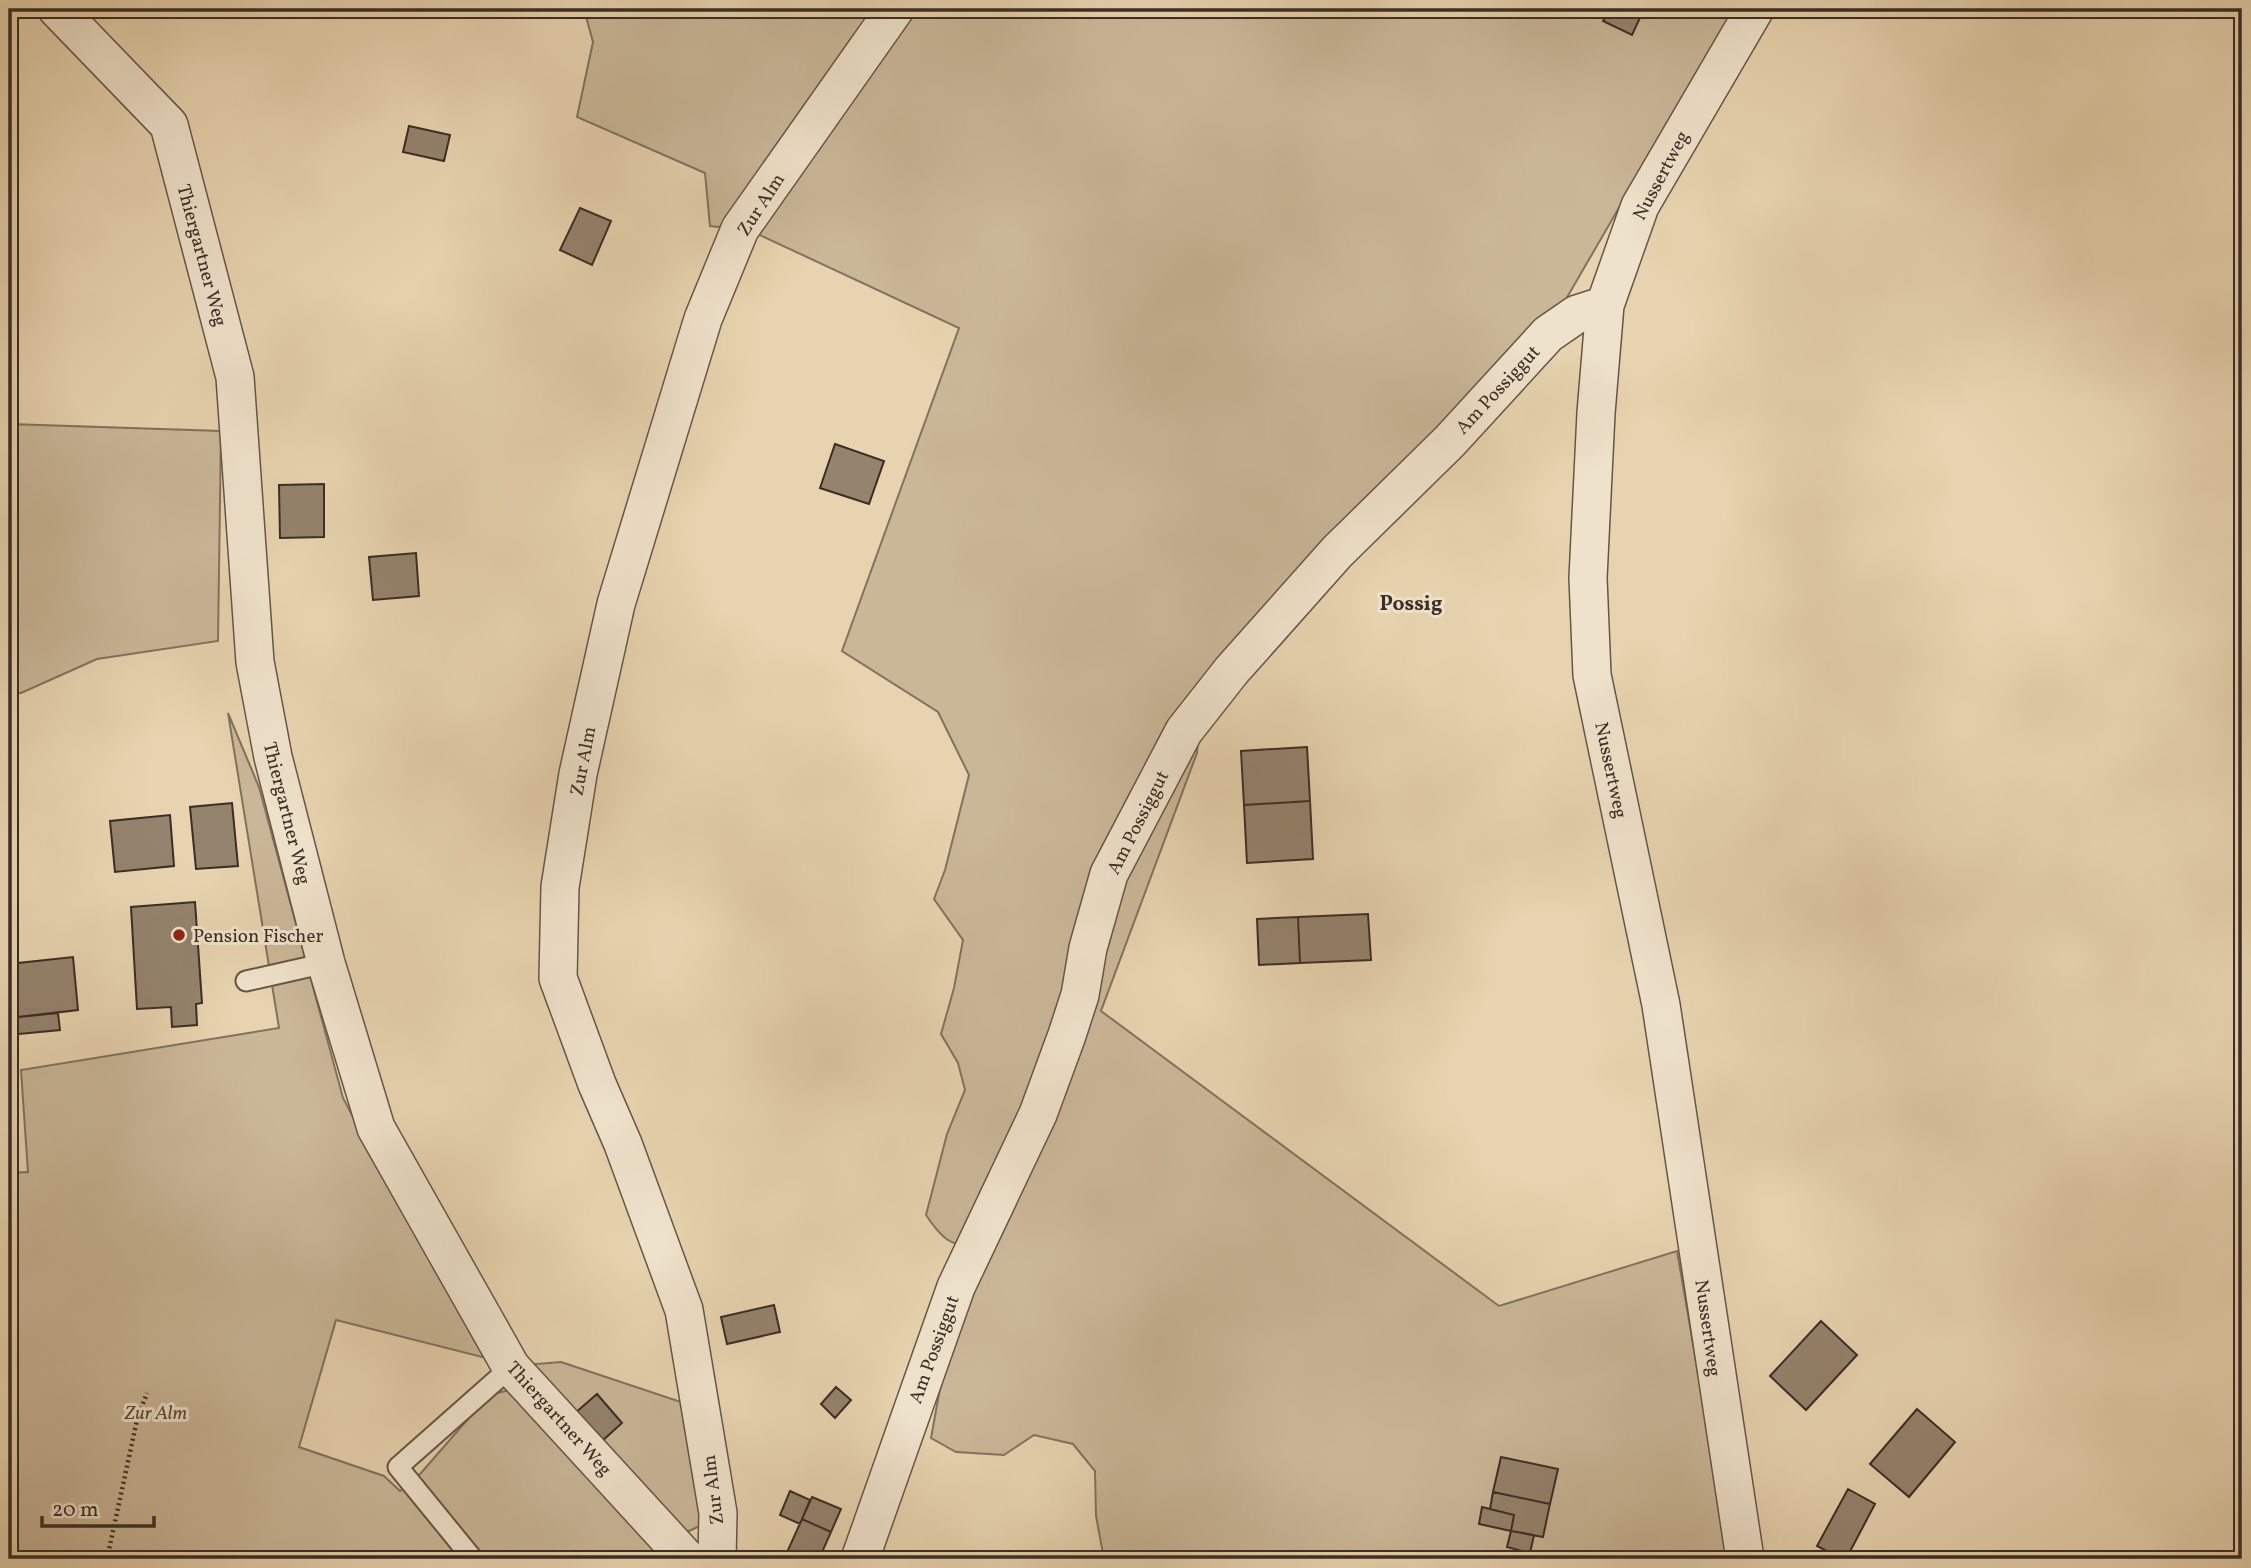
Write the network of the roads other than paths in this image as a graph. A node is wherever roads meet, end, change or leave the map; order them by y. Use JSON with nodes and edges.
{"nodes":[{"id":1,"x":57,"y":9,"type":"edge"},
{"id":2,"x":895,"y":9,"type":"edge"},
{"id":3,"x":1755,"y":9,"type":"edge"},
{"id":4,"x":1605,"y":305,"type":"junction"},
{"id":5,"x":326,"y":963,"type":"junction"},
{"id":6,"x":246,"y":981,"type":"dead end"},
{"id":7,"x":511,"y":1367,"type":"junction"},
{"id":8,"x":473,"y":1559,"type":"edge"},
{"id":9,"x":687,"y":1559,"type":"edge"},
{"id":10,"x":717,"y":1559,"type":"edge"},
{"id":11,"x":860,"y":1559,"type":"edge"},
{"id":12,"x":1745,"y":1559,"type":"edge"}],
"edges":[{"from":1,"to":5,"type":"street","name":"Thiergartner Weg"},
{"from":2,"to":10,"type":"street","name":"Zur Alm"},
{"from":3,"to":4,"type":"street","name":"Nussertweg"},
{"from":4,"to":11,"type":"street","name":"Am Possiggut"},
{"from":4,"to":12,"type":"street","name":"Nussertweg"},
{"from":5,"to":6,"type":"lane"},
{"from":5,"to":7,"type":"street","name":"Thiergartner Weg"},
{"from":7,"to":8,"type":"lane"},
{"from":7,"to":9,"type":"street","name":"Thiergartner Weg"}]}
